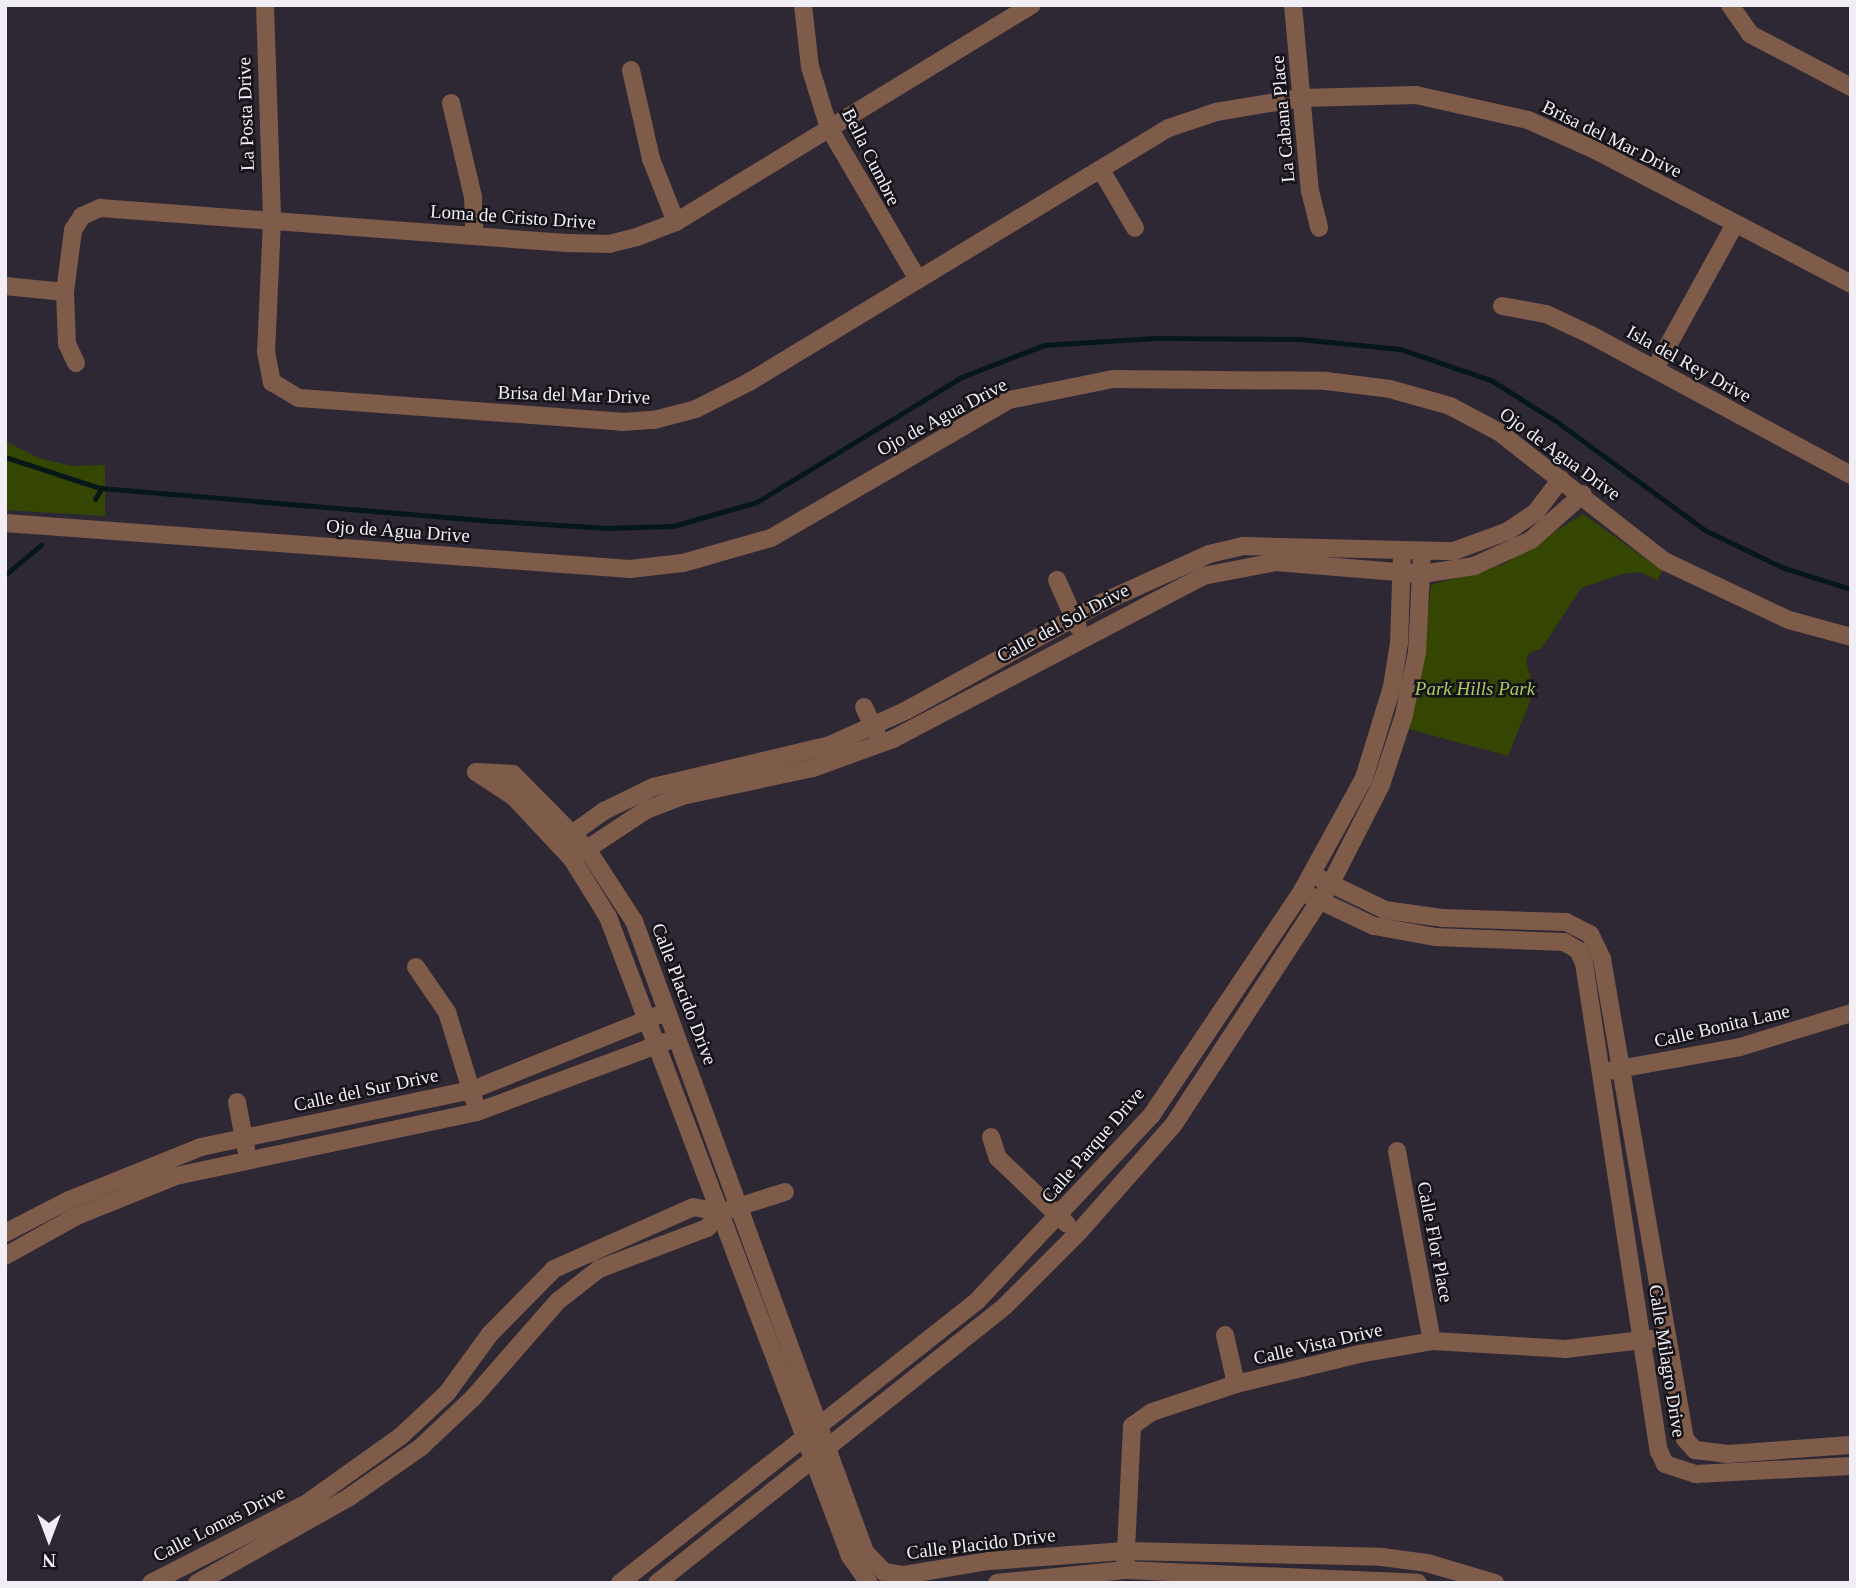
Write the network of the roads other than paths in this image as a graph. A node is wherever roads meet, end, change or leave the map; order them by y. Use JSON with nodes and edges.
{"nodes":[{"id":1,"x":265,"y":5,"type":"edge"},
{"id":2,"x":803,"y":5,"type":"edge"},
{"id":3,"x":1032,"y":5,"type":"edge"},
{"id":4,"x":1293,"y":5,"type":"edge"},
{"id":5,"x":1730,"y":5,"type":"edge"},
{"id":6,"x":631,"y":70,"type":"dead end"},
{"id":7,"x":1851,"y":87,"type":"edge"},
{"id":8,"x":1301,"y":98,"type":"junction"},
{"id":9,"x":451,"y":103,"type":"dead end"},
{"id":10,"x":829,"y":128,"type":"junction"},
{"id":11,"x":1101,"y":170,"type":"junction"},
{"id":12,"x":272,"y":221,"type":"junction"},
{"id":13,"x":676,"y":222,"type":"junction"},
{"id":14,"x":1735,"y":224,"type":"junction"},
{"id":15,"x":1135,"y":228,"type":"dead end"},
{"id":16,"x":1319,"y":228,"type":"dead end"},
{"id":17,"x":474,"y":235,"type":"junction"},
{"id":18,"x":917,"y":278,"type":"junction"},
{"id":19,"x":1851,"y":284,"type":"edge"},
{"id":20,"x":5,"y":286,"type":"edge"},
{"id":21,"x":65,"y":292,"type":"junction"},
{"id":22,"x":1502,"y":306,"type":"dead end"},
{"id":23,"x":76,"y":363,"type":"dead end"},
{"id":24,"x":1655,"y":369,"type":"junction"},
{"id":25,"x":1851,"y":475,"type":"edge"},
{"id":26,"x":1561,"y":479,"type":"junction"},
{"id":27,"x":1583,"y":494,"type":"junction"},
{"id":28,"x":5,"y":523,"type":"edge"},
{"id":29,"x":1402,"y":552,"type":"junction"},
{"id":30,"x":1422,"y":553,"type":"junction"},
{"id":31,"x":1328,"y":556,"type":"junction"},
{"id":32,"x":1402,"y":572,"type":"junction"},
{"id":33,"x":1422,"y":574,"type":"junction"},
{"id":34,"x":1057,"y":580,"type":"dead end"},
{"id":35,"x":1073,"y":618,"type":"junction"},
{"id":36,"x":1083,"y":636,"type":"junction"},
{"id":37,"x":1851,"y":637,"type":"edge"},
{"id":38,"x":1401,"y":688,"type":"junction"},
{"id":39,"x":864,"y":707,"type":"dead end"},
{"id":40,"x":872,"y":726,"type":"junction"},
{"id":41,"x":880,"y":744,"type":"junction"},
{"id":42,"x":744,"y":773,"type":"junction"},
{"id":43,"x":1372,"y":781,"type":"junction"},
{"id":44,"x":573,"y":834,"type":"junction"},
{"id":45,"x":558,"y":844,"type":"junction"},
{"id":46,"x":587,"y":849,"type":"junction"},
{"id":47,"x":572,"y":859,"type":"junction"},
{"id":48,"x":1312,"y":873,"type":"junction"},
{"id":49,"x":1330,"y":885,"type":"junction"},
{"id":50,"x":1302,"y":891,"type":"junction"},
{"id":51,"x":1317,"y":901,"type":"junction"},
{"id":52,"x":1443,"y":918,"type":"junction"},
{"id":53,"x":1590,"y":934,"type":"junction"},
{"id":54,"x":1442,"y":938,"type":"junction"},
{"id":55,"x":1578,"y":950,"type":"junction"},
{"id":56,"x":416,"y":967,"type":"dead end"},
{"id":57,"x":669,"y":1012,"type":"junction"},
{"id":58,"x":1851,"y":1013,"type":"edge"},
{"id":59,"x":649,"y":1018,"type":"junction"},
{"id":60,"x":678,"y":1037,"type":"junction"},
{"id":61,"x":659,"y":1044,"type":"junction"},
{"id":62,"x":1194,"y":1053,"type":"junction"},
{"id":63,"x":1213,"y":1066,"type":"junction"},
{"id":64,"x":1620,"y":1069,"type":"junction"},
{"id":65,"x":1601,"y":1073,"type":"junction"},
{"id":66,"x":472,"y":1090,"type":"junction"},
{"id":67,"x":237,"y":1102,"type":"dead end"},
{"id":68,"x":477,"y":1112,"type":"junction"},
{"id":69,"x":991,"y":1137,"type":"dead end"},
{"id":70,"x":244,"y":1138,"type":"junction"},
{"id":71,"x":1397,"y":1151,"type":"dead end"},
{"id":72,"x":248,"y":1159,"type":"junction"},
{"id":73,"x":785,"y":1192,"type":"dead end"},
{"id":74,"x":1641,"y":1200,"type":"junction"},
{"id":75,"x":1622,"y":1203,"type":"junction"},
{"id":76,"x":739,"y":1206,"type":"junction"},
{"id":77,"x":73,"y":1208,"type":"junction"},
{"id":78,"x":722,"y":1212,"type":"junction"},
{"id":79,"x":1058,"y":1217,"type":"junction"},
{"id":80,"x":5,"y":1233,"type":"edge"},
{"id":81,"x":1078,"y":1233,"type":"junction"},
{"id":82,"x":5,"y":1256,"type":"edge"},
{"id":83,"x":495,"y":1329,"type":"junction"},
{"id":84,"x":943,"y":1329,"type":"junction"},
{"id":85,"x":1225,"y":1335,"type":"dead end"},
{"id":86,"x":1665,"y":1336,"type":"junction"},
{"id":87,"x":1642,"y":1340,"type":"junction"},
{"id":88,"x":780,"y":1341,"type":"junction"},
{"id":89,"x":1432,"y":1341,"type":"junction"},
{"id":90,"x":516,"y":1347,"type":"junction"},
{"id":91,"x":957,"y":1348,"type":"junction"},
{"id":92,"x":1236,"y":1384,"type":"junction"},
{"id":93,"x":814,"y":1434,"type":"junction"},
{"id":94,"x":1690,"y":1444,"type":"junction"},
{"id":95,"x":1851,"y":1445,"type":"edge"},
{"id":96,"x":821,"y":1454,"type":"junction"},
{"id":97,"x":1851,"y":1466,"type":"edge"},
{"id":98,"x":1676,"y":1469,"type":"junction"},
{"id":99,"x":740,"y":1490,"type":"junction"},
{"id":100,"x":752,"y":1506,"type":"junction"},
{"id":101,"x":310,"y":1511,"type":"junction"},
{"id":102,"x":1125,"y":1551,"type":"junction"},
{"id":103,"x":1319,"y":1556,"type":"junction"},
{"id":104,"x":1125,"y":1570,"type":"junction"},
{"id":105,"x":1318,"y":1576,"type":"junction"},
{"id":106,"x":881,"y":1578,"type":"edge"},
{"id":107,"x":624,"y":1582,"type":"edge"},
{"id":108,"x":151,"y":1583,"type":"edge"},
{"id":109,"x":197,"y":1583,"type":"edge"},
{"id":110,"x":657,"y":1583,"type":"edge"},
{"id":111,"x":869,"y":1583,"type":"edge"},
{"id":112,"x":997,"y":1583,"type":"edge"},
{"id":113,"x":1418,"y":1583,"type":"edge"},
{"id":114,"x":1494,"y":1583,"type":"edge"}],
"edges":[{"from":1,"to":12,"type":"street","name":"La Posta Drive"},
{"from":2,"to":10,"type":"street","name":"Bella Cumbre"},
{"from":3,"to":10,"type":"street","name":"Loma de Cristo Drive"},
{"from":4,"to":8,"type":"street","name":"La Cabana Place"},
{"from":5,"to":7,"type":"street"},
{"from":6,"to":13,"type":"street"},
{"from":8,"to":11,"type":"street","name":"Brisa del Mar Drive"},
{"from":8,"to":14,"type":"street","name":"Brisa del Mar Drive"},
{"from":8,"to":16,"type":"street","name":"La Cabana Place"},
{"from":9,"to":17,"type":"street"},
{"from":10,"to":13,"type":"street","name":"Loma de Cristo Drive"},
{"from":10,"to":18,"type":"street","name":"Bella Cumbre"},
{"from":11,"to":15,"type":"street"},
{"from":11,"to":18,"type":"street","name":"Brisa del Mar Drive"},
{"from":12,"to":17,"type":"street","name":"Loma de Cristo Drive"},
{"from":12,"to":18,"type":"street","name":"Brisa del Mar Drive"},
{"from":12,"to":21,"type":"street","name":"Loma de Cristo Drive"},
{"from":13,"to":17,"type":"street","name":"Loma de Cristo Drive"},
{"from":14,"to":19,"type":"street","name":"Brisa del Mar Drive"},
{"from":14,"to":24,"type":"street"},
{"from":20,"to":21,"type":"street"},
{"from":21,"to":23,"type":"street","name":"Loma de Cristo Drive"},
{"from":22,"to":24,"type":"street","name":"Isla del Rey Drive"},
{"from":24,"to":25,"type":"street","name":"Isla del Rey Drive"},
{"from":26,"to":27,"type":"street","name":"Ojo de Agua Drive"},
{"from":26,"to":28,"type":"street","name":"Ojo de Agua Drive"},
{"from":26,"to":30,"type":"street","name":"Calle del Sol Drive"},
{"from":27,"to":33,"type":"street","name":"Calle del Sol Drive"},
{"from":27,"to":37,"type":"street","name":"Ojo de Agua Drive"},
{"from":29,"to":30,"type":"street","name":"Calle del Sol Drive"},
{"from":29,"to":31,"type":"street","name":"Calle del Sol Drive"},
{"from":29,"to":32,"type":"street","name":"Calle Parque Drive"},
{"from":30,"to":33,"type":"street","name":"Calle Parque Drive"},
{"from":31,"to":32,"type":"street","name":"Calle del Sol Drive"},
{"from":31,"to":35,"type":"street","name":"Calle del Sol Drive"},
{"from":31,"to":36,"type":"street","name":"Calle del Sol Drive"},
{"from":32,"to":33,"type":"street","name":"Calle del Sol Drive"},
{"from":32,"to":38,"type":"street","name":"Calle Parque Drive"},
{"from":33,"to":38,"type":"street","name":"Calle Parque Drive"},
{"from":34,"to":35,"type":"street"},
{"from":35,"to":36,"type":"street"},
{"from":35,"to":40,"type":"street","name":"Calle del Sol Drive"},
{"from":36,"to":41,"type":"street","name":"Calle del Sol Drive"},
{"from":38,"to":43,"type":"street","name":"Calle Parque Drive"},
{"from":39,"to":40,"type":"street"},
{"from":40,"to":41,"type":"street"},
{"from":40,"to":42,"type":"street","name":"Calle del Sol Drive"},
{"from":41,"to":42,"type":"street","name":"Calle del Sol Drive"},
{"from":42,"to":44,"type":"street","name":"Calle del Sol Drive"},
{"from":42,"to":46,"type":"street","name":"Calle del Sol Drive"},
{"from":43,"to":48,"type":"street","name":"Calle Parque Drive"},
{"from":43,"to":49,"type":"street","name":"Calle Parque Drive"},
{"from":44,"to":45,"type":"street","name":"Calle del Sol Drive"},
{"from":44,"to":45,"type":"street","name":"Calle Placido Drive"},
{"from":44,"to":46,"type":"street","name":"Calle Placido Drive"},
{"from":45,"to":47,"type":"street","name":"Calle Placido Drive"},
{"from":46,"to":47,"type":"street","name":"Calle del Sol Drive"},
{"from":46,"to":57,"type":"street","name":"Calle Placido Drive"},
{"from":47,"to":59,"type":"street","name":"Calle Placido Drive"},
{"from":48,"to":49,"type":"street"},
{"from":48,"to":50,"type":"street","name":"Calle Parque Drive"},
{"from":49,"to":51,"type":"street","name":"Calle Parque Drive"},
{"from":49,"to":52,"type":"street"},
{"from":50,"to":51,"type":"street"},
{"from":50,"to":62,"type":"street","name":"Calle Parque Drive"},
{"from":51,"to":54,"type":"street"},
{"from":51,"to":63,"type":"street","name":"Calle Parque Drive"},
{"from":52,"to":53,"type":"street"},
{"from":52,"to":54,"type":"street"},
{"from":53,"to":55,"type":"street"},
{"from":53,"to":64,"type":"street","name":"Calle Milagro Drive"},
{"from":54,"to":55,"type":"street"},
{"from":55,"to":65,"type":"street","name":"Calle Milagro Drive"},
{"from":56,"to":66,"type":"street"},
{"from":57,"to":59,"type":"street","name":"Calle del Sur Drive"},
{"from":57,"to":60,"type":"street","name":"Calle Placido Drive"},
{"from":58,"to":64,"type":"street","name":"Calle Bonita Lane"},
{"from":59,"to":61,"type":"street","name":"Calle Placido Drive"},
{"from":59,"to":66,"type":"street","name":"Calle del Sur Drive"},
{"from":60,"to":61,"type":"street","name":"Calle del Sur Drive"},
{"from":60,"to":76,"type":"street","name":"Calle Placido Drive"},
{"from":61,"to":68,"type":"street","name":"Calle del Sur Drive"},
{"from":61,"to":78,"type":"street","name":"Calle Placido Drive"},
{"from":62,"to":63,"type":"street"},
{"from":62,"to":79,"type":"street","name":"Calle Parque Drive"},
{"from":63,"to":81,"type":"street","name":"Calle Parque Drive"},
{"from":64,"to":65,"type":"street","name":"Calle Bonita Lane"},
{"from":64,"to":74,"type":"street","name":"Calle Milagro Drive"},
{"from":65,"to":75,"type":"street","name":"Calle Milagro Drive"},
{"from":66,"to":68,"type":"street"},
{"from":66,"to":70,"type":"street","name":"Calle del Sur Drive"},
{"from":67,"to":70,"type":"street"},
{"from":68,"to":72,"type":"street","name":"Calle del Sur Drive"},
{"from":69,"to":79,"type":"street"},
{"from":70,"to":72,"type":"street"},
{"from":70,"to":77,"type":"street","name":"Calle del Sur Drive"},
{"from":71,"to":89,"type":"street","name":"Calle Flor Place"},
{"from":72,"to":77,"type":"street","name":"Calle del Sur Drive"},
{"from":73,"to":76,"type":"street","name":"Calle Lomas Drive"},
{"from":74,"to":75,"type":"street"},
{"from":74,"to":86,"type":"street","name":"Calle Milagro Drive"},
{"from":75,"to":87,"type":"street","name":"Calle Milagro Drive"},
{"from":76,"to":78,"type":"street","name":"Calle Lomas Drive"},
{"from":76,"to":88,"type":"street","name":"Calle Placido Drive"},
{"from":77,"to":80,"type":"street","name":"Calle del Sur Drive"},
{"from":77,"to":82,"type":"street","name":"Calle del Sur Drive"},
{"from":78,"to":83,"type":"street","name":"Calle Lomas Drive"},
{"from":78,"to":88,"type":"street","name":"Calle Placido Drive"},
{"from":78,"to":90,"type":"street","name":"Calle Lomas Drive"},
{"from":79,"to":81,"type":"street"},
{"from":79,"to":84,"type":"street","name":"Calle Parque Drive"},
{"from":81,"to":91,"type":"street","name":"Calle Parque Drive"},
{"from":83,"to":90,"type":"street"},
{"from":83,"to":101,"type":"street","name":"Calle Lomas Drive"},
{"from":84,"to":91,"type":"street"},
{"from":84,"to":93,"type":"street","name":"Calle Parque Drive"},
{"from":85,"to":92,"type":"street"},
{"from":86,"to":87,"type":"street","name":"Calle Vista Drive"},
{"from":86,"to":94,"type":"street","name":"Calle Milagro Drive"},
{"from":87,"to":89,"type":"street","name":"Calle Vista Drive"},
{"from":87,"to":98,"type":"street","name":"Calle Milagro Drive"},
{"from":88,"to":93,"type":"street","name":"Calle Placido Drive"},
{"from":89,"to":92,"type":"street","name":"Calle Vista Drive"},
{"from":90,"to":101,"type":"street","name":"Calle Lomas Drive"},
{"from":91,"to":96,"type":"street","name":"Calle Parque Drive"},
{"from":92,"to":102,"type":"street","name":"Calle Vista Drive"},
{"from":93,"to":96,"type":"street","name":"Calle Placido Drive"},
{"from":93,"to":99,"type":"street","name":"Calle Parque Drive"},
{"from":94,"to":95,"type":"street","name":"Calle Milagro Drive"},
{"from":94,"to":98,"type":"street"},
{"from":96,"to":100,"type":"street","name":"Calle Parque Drive"},
{"from":96,"to":106,"type":"street","name":"Calle Placido Drive"},
{"from":96,"to":111,"type":"street","name":"Calle Placido Drive"},
{"from":97,"to":98,"type":"street"},
{"from":99,"to":100,"type":"street"},
{"from":99,"to":107,"type":"street","name":"Calle Parque Drive"},
{"from":100,"to":110,"type":"street","name":"Calle Parque Drive"},
{"from":101,"to":108,"type":"street","name":"Calle Lomas Drive"},
{"from":101,"to":109,"type":"street","name":"Calle Lomas Drive"},
{"from":102,"to":103,"type":"street","name":"Calle Placido Drive"},
{"from":102,"to":104,"type":"street","name":"Calle Vista Drive"},
{"from":102,"to":106,"type":"street","name":"Calle Placido Drive"},
{"from":103,"to":105,"type":"street"},
{"from":103,"to":114,"type":"street","name":"Calle Placido Drive"},
{"from":104,"to":105,"type":"street","name":"Calle Placido Drive"},
{"from":104,"to":112,"type":"street","name":"Calle Placido Drive"},
{"from":105,"to":113,"type":"street","name":"Calle Placido Drive"}]}
